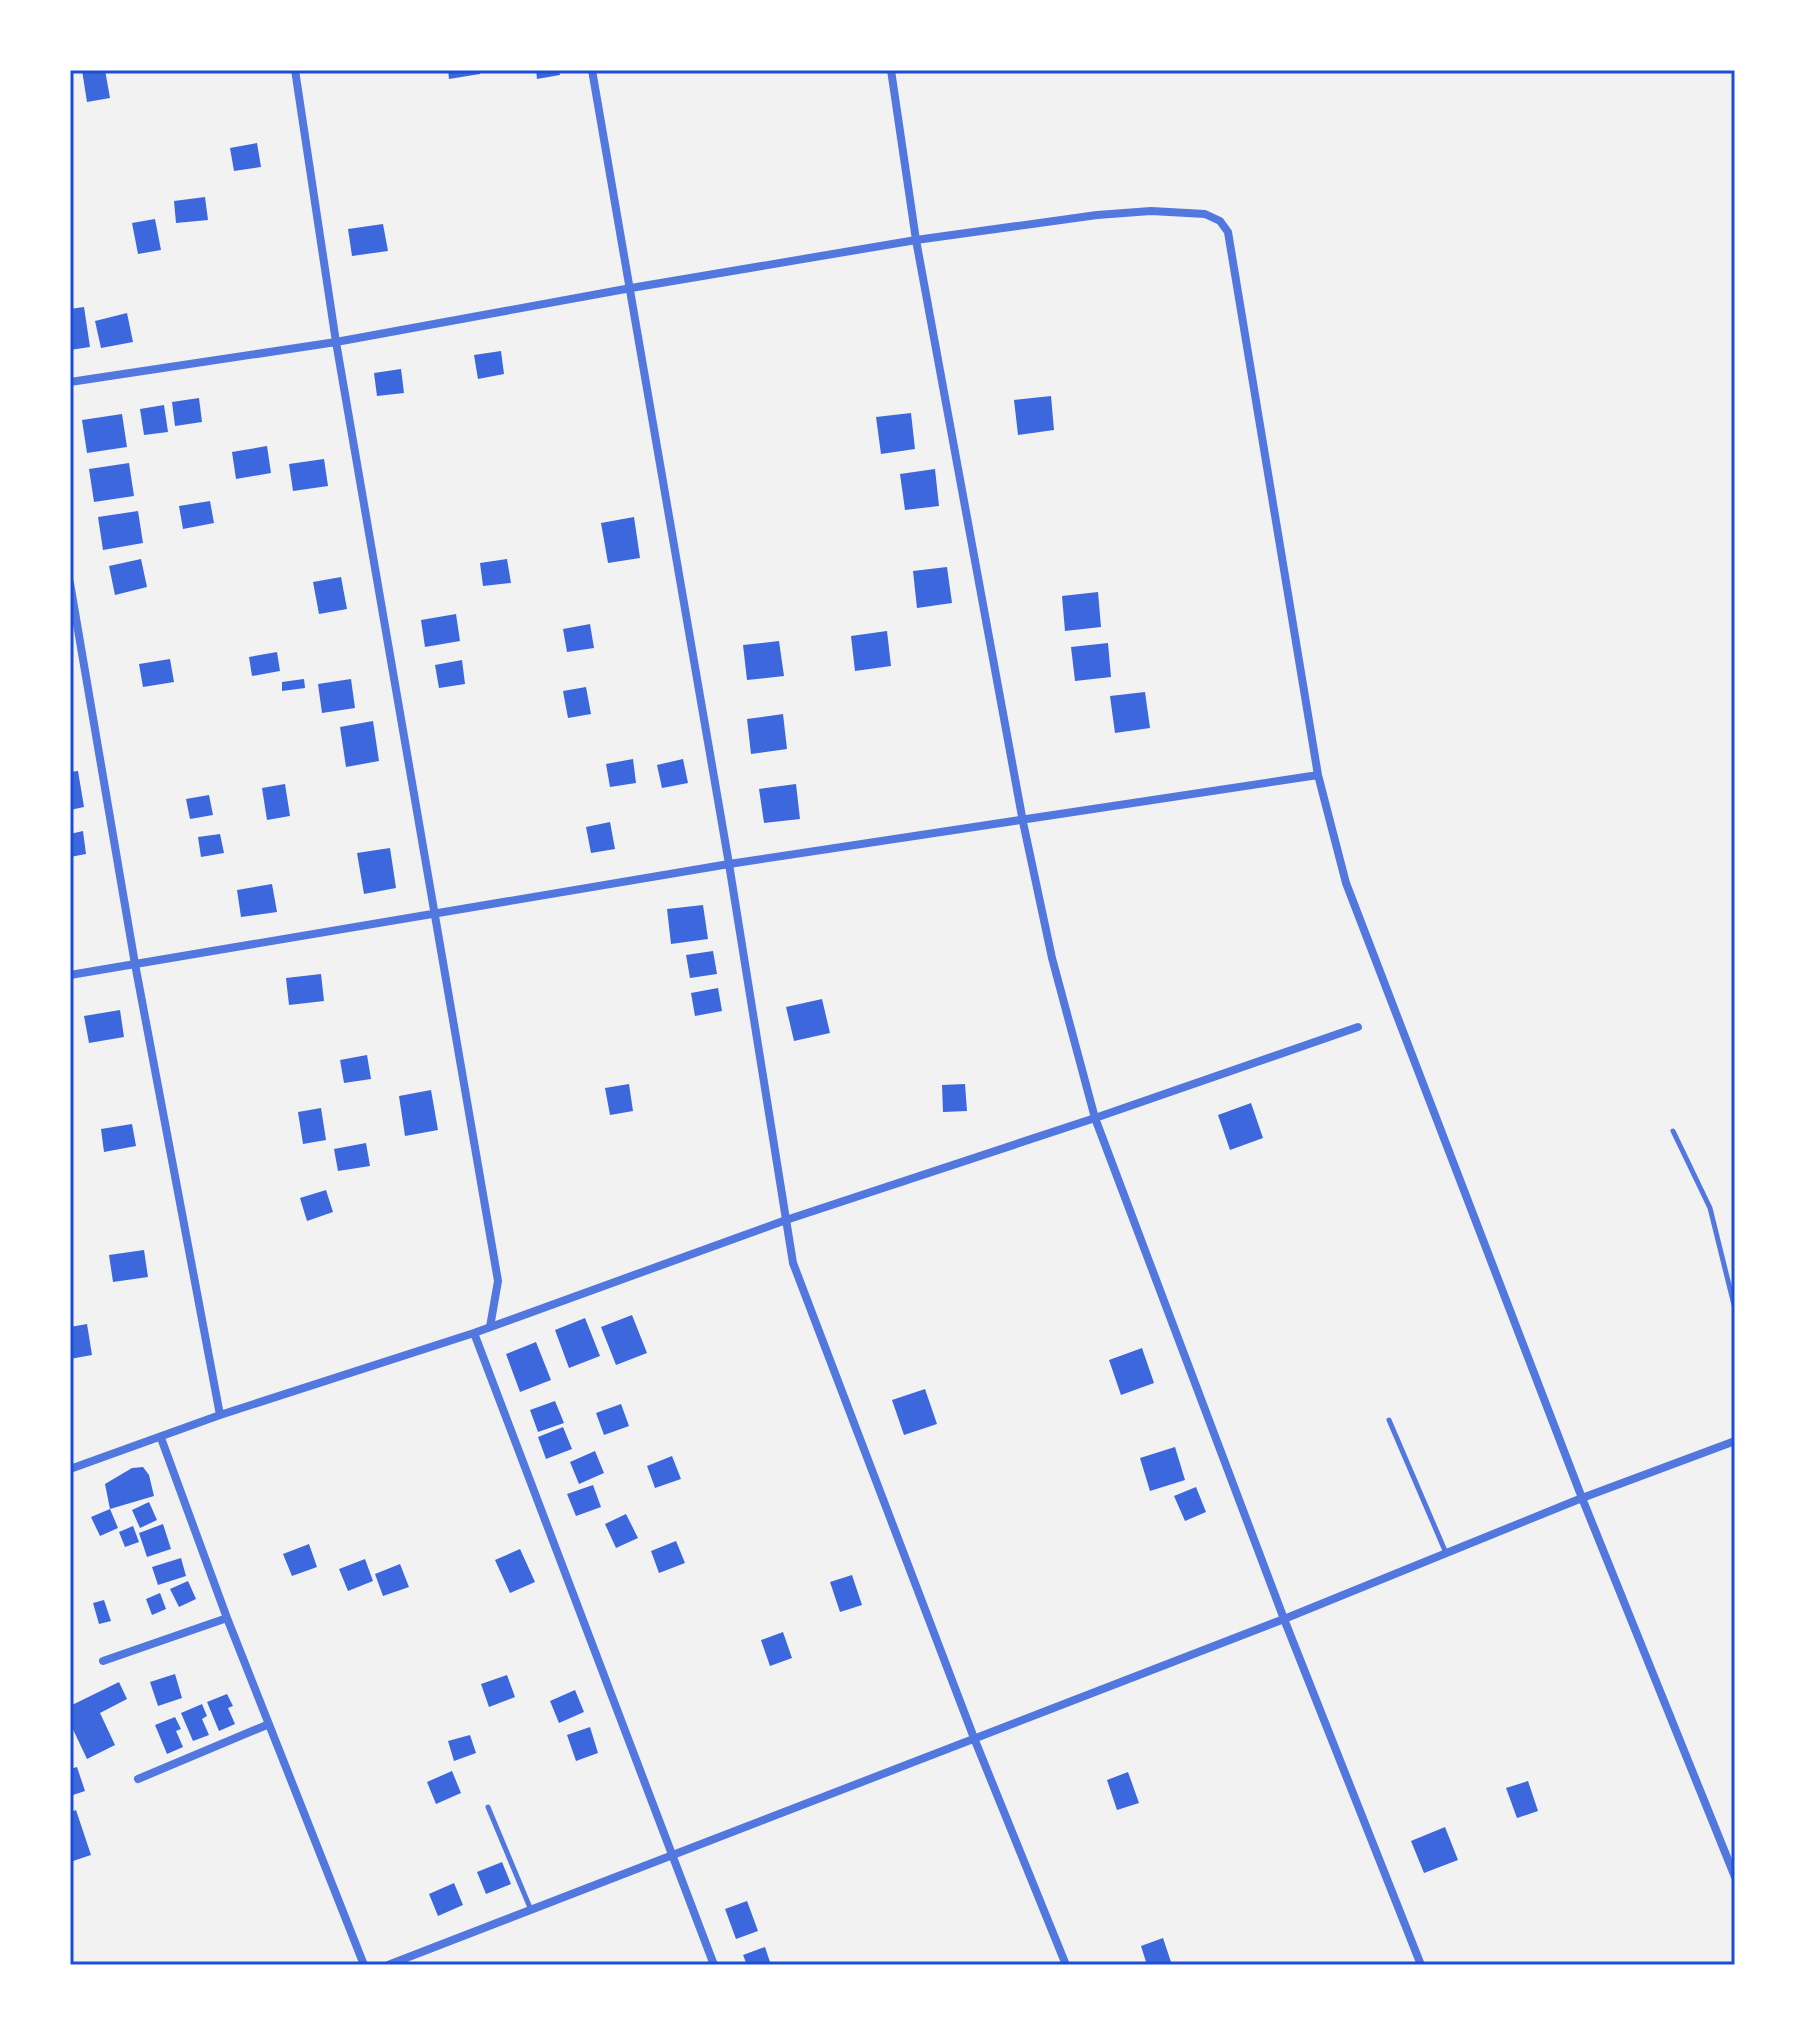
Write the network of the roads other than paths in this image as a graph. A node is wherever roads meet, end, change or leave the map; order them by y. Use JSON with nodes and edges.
{"nodes":[{"id":1,"x":295,"y":70,"type":"edge"},
{"id":2,"x":592,"y":70,"type":"edge"},
{"id":3,"x":891,"y":70,"type":"edge"},
{"id":4,"x":916,"y":240,"type":"junction"},
{"id":5,"x":631,"y":288,"type":"junction"},
{"id":6,"x":336,"y":342,"type":"junction"},
{"id":7,"x":70,"y":382,"type":"edge"},
{"id":8,"x":70,"y":583,"type":"edge"},
{"id":9,"x":1318,"y":775,"type":"junction"},
{"id":10,"x":1023,"y":822,"type":"junction"},
{"id":11,"x":729,"y":864,"type":"junction"},
{"id":12,"x":436,"y":912,"type":"junction"},
{"id":13,"x":135,"y":964,"type":"junction"},
{"id":14,"x":70,"y":975,"type":"edge"},
{"id":15,"x":1358,"y":1027,"type":"dead end"},
{"id":16,"x":1095,"y":1118,"type":"junction"},
{"id":17,"x":1673,"y":1131,"type":"dead end"},
{"id":18,"x":786,"y":1220,"type":"junction"},
{"id":19,"x":1735,"y":1309,"type":"edge"},
{"id":20,"x":490,"y":1327,"type":"junction"},
{"id":21,"x":474,"y":1333,"type":"junction"},
{"id":22,"x":220,"y":1415,"type":"junction"},
{"id":23,"x":1389,"y":1420,"type":"dead end"},
{"id":24,"x":161,"y":1438,"type":"junction"},
{"id":25,"x":1735,"y":1441,"type":"edge"},
{"id":26,"x":70,"y":1469,"type":"edge"},
{"id":27,"x":1582,"y":1498,"type":"junction"},
{"id":28,"x":1446,"y":1553,"type":"junction"},
{"id":29,"x":227,"y":1618,"type":"junction"},
{"id":30,"x":1284,"y":1619,"type":"junction"},
{"id":31,"x":103,"y":1661,"type":"dead end"},
{"id":32,"x":269,"y":1724,"type":"junction"},
{"id":33,"x":974,"y":1738,"type":"junction"},
{"id":34,"x":138,"y":1779,"type":"dead end"},
{"id":35,"x":488,"y":1807,"type":"dead end"},
{"id":36,"x":672,"y":1857,"type":"junction"},
{"id":37,"x":1735,"y":1877,"type":"edge"},
{"id":38,"x":531,"y":1911,"type":"junction"},
{"id":39,"x":364,"y":1965,"type":"edge"},
{"id":40,"x":388,"y":1965,"type":"edge"},
{"id":41,"x":714,"y":1965,"type":"edge"},
{"id":42,"x":1066,"y":1965,"type":"edge"},
{"id":43,"x":1421,"y":1965,"type":"edge"}],
"edges":[{"from":1,"to":6,"type":"street"},
{"from":2,"to":5,"type":"street"},
{"from":3,"to":4,"type":"street"},
{"from":4,"to":5,"type":"street"},
{"from":4,"to":9,"type":"street"},
{"from":4,"to":10,"type":"street"},
{"from":5,"to":6,"type":"street"},
{"from":5,"to":11,"type":"street"},
{"from":6,"to":7,"type":"street"},
{"from":6,"to":12,"type":"street"},
{"from":8,"to":13,"type":"street"},
{"from":9,"to":10,"type":"street"},
{"from":9,"to":27,"type":"street"},
{"from":10,"to":11,"type":"street"},
{"from":10,"to":16,"type":"street"},
{"from":11,"to":12,"type":"street"},
{"from":11,"to":18,"type":"street"},
{"from":12,"to":13,"type":"street"},
{"from":12,"to":20,"type":"street"},
{"from":13,"to":14,"type":"street"},
{"from":13,"to":22,"type":"street"},
{"from":15,"to":16,"type":"street"},
{"from":16,"to":18,"type":"street"},
{"from":16,"to":30,"type":"street"},
{"from":17,"to":19,"type":"lane"},
{"from":18,"to":20,"type":"street"},
{"from":18,"to":33,"type":"street"},
{"from":20,"to":21,"type":"street"},
{"from":21,"to":22,"type":"street"},
{"from":21,"to":36,"type":"street"},
{"from":22,"to":24,"type":"street"},
{"from":23,"to":28,"type":"lane"},
{"from":24,"to":26,"type":"street"},
{"from":24,"to":29,"type":"street"},
{"from":25,"to":27,"type":"street"},
{"from":27,"to":28,"type":"street"},
{"from":27,"to":37,"type":"street"},
{"from":28,"to":30,"type":"street"},
{"from":29,"to":31,"type":"street"},
{"from":29,"to":32,"type":"street"},
{"from":30,"to":33,"type":"street"},
{"from":30,"to":43,"type":"street"},
{"from":32,"to":34,"type":"street"},
{"from":32,"to":39,"type":"street"},
{"from":33,"to":36,"type":"street"},
{"from":33,"to":42,"type":"street"},
{"from":35,"to":38,"type":"lane"},
{"from":36,"to":38,"type":"street"},
{"from":36,"to":41,"type":"street"},
{"from":38,"to":40,"type":"street"}]}
